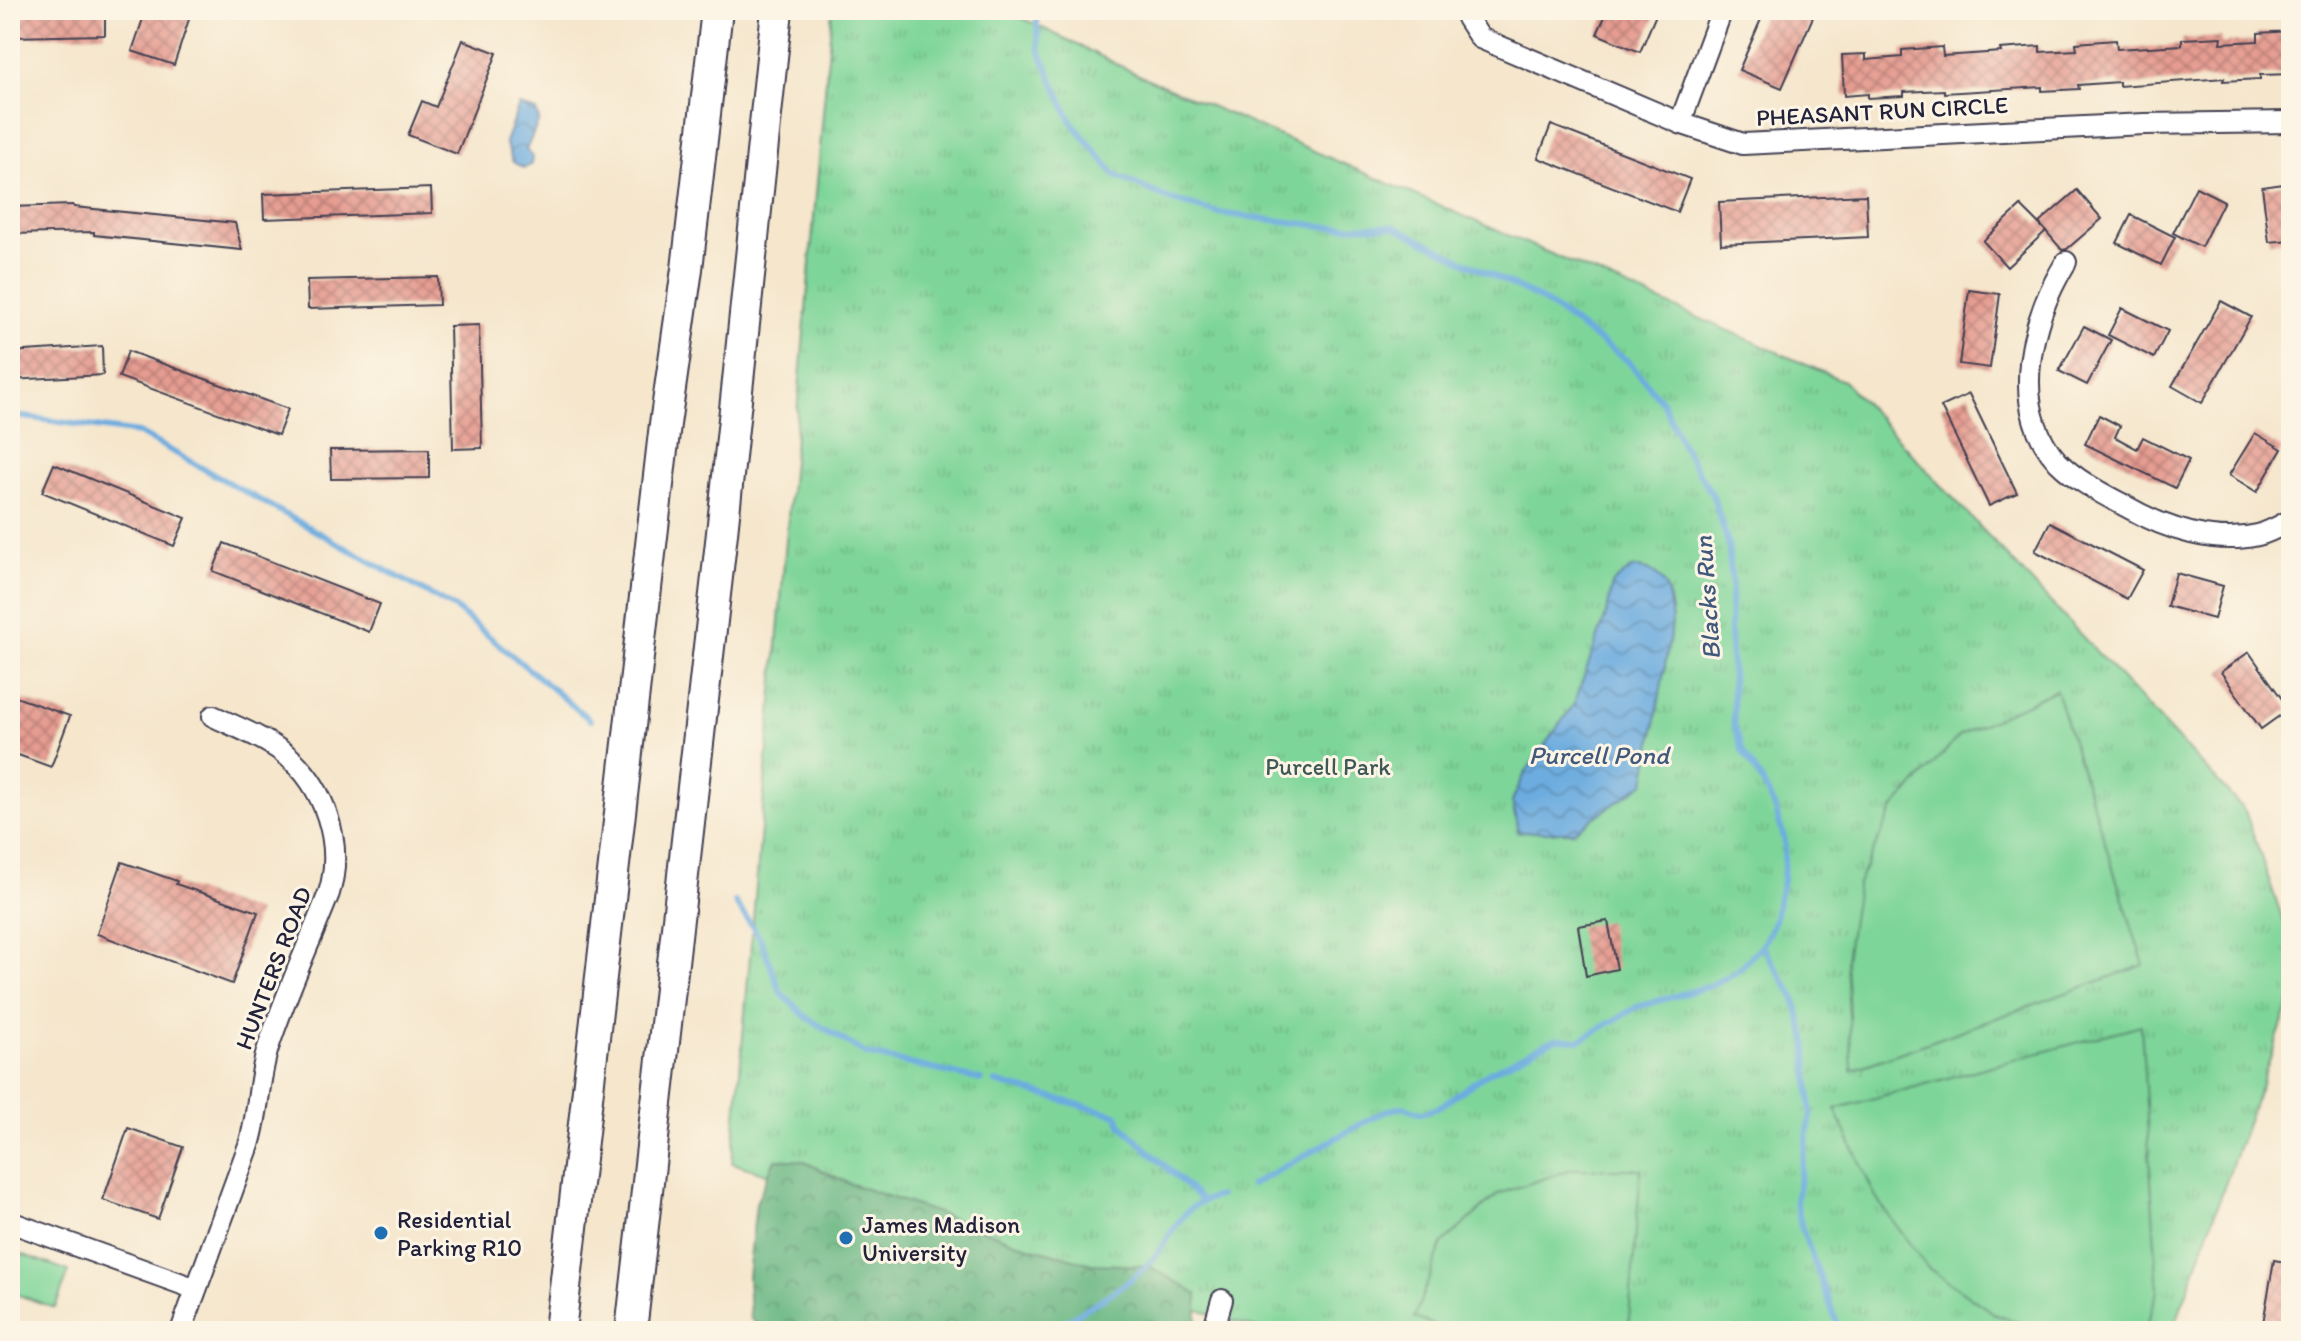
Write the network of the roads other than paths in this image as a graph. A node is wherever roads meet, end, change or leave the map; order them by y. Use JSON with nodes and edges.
{"nodes":[{"id":1,"x":717,"y":10,"type":"edge"},
{"id":2,"x":777,"y":10,"type":"edge"},
{"id":3,"x":1468,"y":10,"type":"edge"},
{"id":4,"x":1722,"y":10,"type":"edge"},
{"id":5,"x":2291,"y":122,"type":"edge"},
{"id":6,"x":1680,"y":123,"type":"junction"},
{"id":7,"x":2066,"y":262,"type":"dead end"},
{"id":8,"x":2291,"y":520,"type":"edge"},
{"id":9,"x":213,"y":716,"type":"dead end"},
{"id":10,"x":10,"y":1222,"type":"edge"},
{"id":11,"x":196,"y":1289,"type":"junction"},
{"id":12,"x":1222,"y":1300,"type":"dead end"},
{"id":13,"x":181,"y":1331,"type":"edge"},
{"id":14,"x":560,"y":1331,"type":"edge"},
{"id":15,"x":631,"y":1331,"type":"edge"},
{"id":16,"x":1213,"y":1331,"type":"edge"}],
"edges":[{"from":1,"to":14,"type":"highway"},
{"from":2,"to":15,"type":"highway"},
{"from":3,"to":6,"type":"street","name":"PHEASANT RUN CIRCLE"},
{"from":4,"to":6,"type":"street"},
{"from":5,"to":6,"type":"street","name":"PHEASANT RUN CIRCLE"},
{"from":7,"to":8,"type":"street"},
{"from":9,"to":11,"type":"street","name":"HUNTERS ROAD"},
{"from":10,"to":11,"type":"street"},
{"from":11,"to":13,"type":"street","name":"HUNTERS ROAD"},
{"from":12,"to":16,"type":"street"}]}
